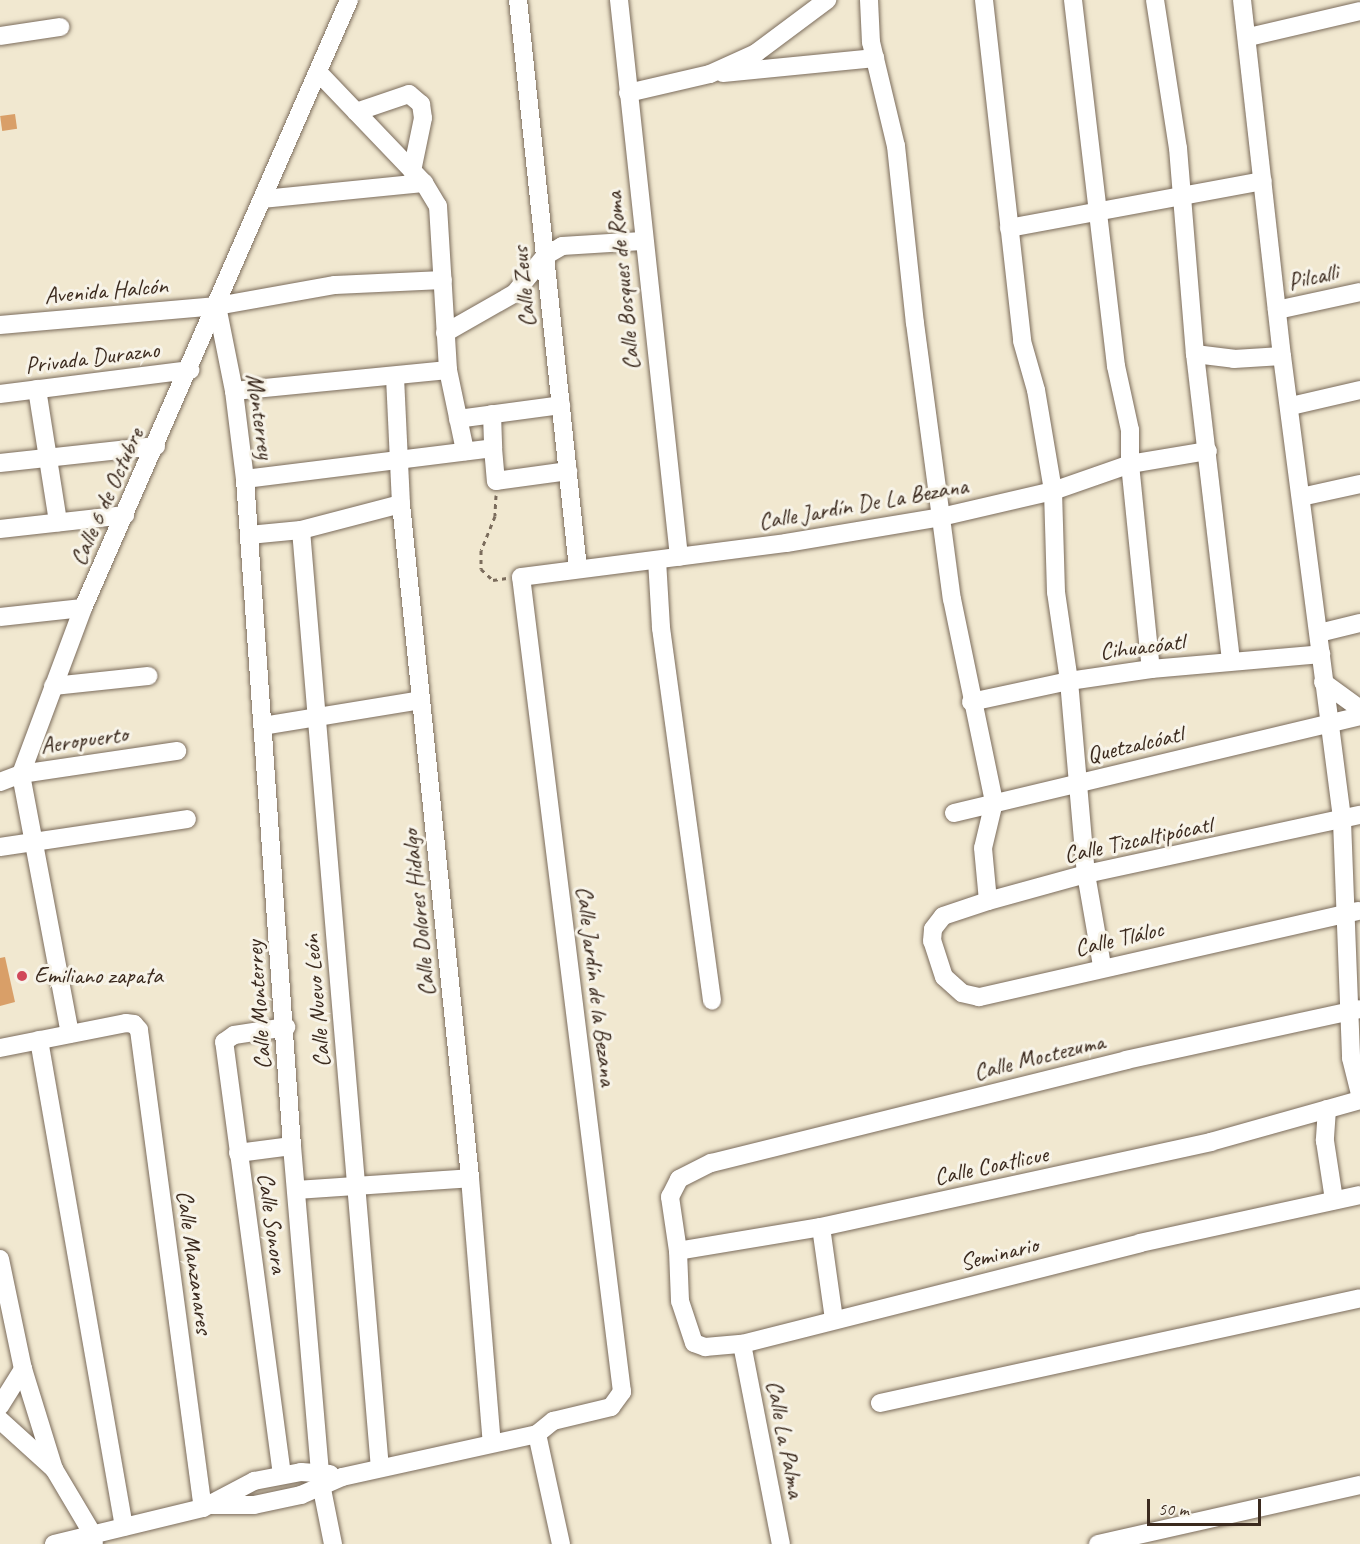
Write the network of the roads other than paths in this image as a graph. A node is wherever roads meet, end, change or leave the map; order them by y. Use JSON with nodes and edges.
{"nodes":[{"id":1,"x":349,"y":0,"type":"edge"},
{"id":2,"x":518,"y":0,"type":"edge"},
{"id":3,"x":619,"y":0,"type":"edge"},
{"id":4,"x":826,"y":0,"type":"edge"},
{"id":5,"x":984,"y":0,"type":"edge"},
{"id":6,"x":1073,"y":0,"type":"edge"},
{"id":7,"x":1155,"y":0,"type":"edge"},
{"id":8,"x":1242,"y":0,"type":"edge"},
{"id":9,"x":867,"y":1,"type":"edge"},
{"id":10,"x":1360,"y":11,"type":"edge"},
{"id":11,"x":60,"y":27,"type":"dead end"},
{"id":12,"x":0,"y":36,"type":"edge"},
{"id":13,"x":1249,"y":37,"type":"junction"},
{"id":14,"x":875,"y":58,"type":"junction"},
{"id":15,"x":757,"y":62,"type":"junction"},
{"id":16,"x":318,"y":72,"type":"junction"},
{"id":17,"x":628,"y":93,"type":"junction"},
{"id":18,"x":356,"y":112,"type":"junction"},
{"id":19,"x":418,"y":177,"type":"junction"},
{"id":20,"x":1263,"y":181,"type":"junction"},
{"id":21,"x":1182,"y":196,"type":"junction"},
{"id":22,"x":263,"y":199,"type":"junction"},
{"id":23,"x":1098,"y":212,"type":"junction"},
{"id":24,"x":1010,"y":228,"type":"junction"},
{"id":25,"x":642,"y":241,"type":"junction"},
{"id":26,"x":545,"y":256,"type":"junction"},
{"id":27,"x":443,"y":280,"type":"junction"},
{"id":28,"x":1360,"y":292,"type":"edge"},
{"id":29,"x":217,"y":306,"type":"junction"},
{"id":30,"x":1277,"y":310,"type":"junction"},
{"id":31,"x":0,"y":325,"type":"edge"},
{"id":32,"x":445,"y":333,"type":"junction"},
{"id":33,"x":1195,"y":354,"type":"junction"},
{"id":34,"x":1282,"y":356,"type":"junction"},
{"id":35,"x":190,"y":370,"type":"junction"},
{"id":36,"x":448,"y":370,"type":"junction"},
{"id":37,"x":395,"y":377,"type":"junction"},
{"id":38,"x":37,"y":389,"type":"junction"},
{"id":39,"x":1360,"y":390,"type":"edge"},
{"id":40,"x":234,"y":391,"type":"junction"},
{"id":41,"x":0,"y":394,"type":"edge"},
{"id":42,"x":561,"y":405,"type":"junction"},
{"id":43,"x":1291,"y":406,"type":"junction"},
{"id":44,"x":492,"y":414,"type":"junction"},
{"id":45,"x":458,"y":419,"type":"junction"},
{"id":46,"x":156,"y":446,"type":"junction"},
{"id":47,"x":493,"y":448,"type":"junction"},
{"id":48,"x":465,"y":451,"type":"junction"},
{"id":49,"x":1208,"y":451,"type":"junction"},
{"id":50,"x":48,"y":459,"type":"junction"},
{"id":51,"x":401,"y":462,"type":"junction"},
{"id":52,"x":0,"y":463,"type":"edge"},
{"id":53,"x":1130,"y":464,"type":"junction"},
{"id":54,"x":568,"y":471,"type":"junction"},
{"id":55,"x":245,"y":478,"type":"junction"},
{"id":56,"x":1360,"y":484,"type":"edge"},
{"id":57,"x":1053,"y":491,"type":"junction"},
{"id":58,"x":1301,"y":497,"type":"junction"},
{"id":59,"x":401,"y":504,"type":"junction"},
{"id":60,"x":125,"y":515,"type":"junction"},
{"id":61,"x":941,"y":517,"type":"junction"},
{"id":62,"x":58,"y":522,"type":"junction"},
{"id":63,"x":0,"y":529,"type":"edge"},
{"id":64,"x":301,"y":530,"type":"junction"},
{"id":65,"x":249,"y":535,"type":"junction"},
{"id":66,"x":679,"y":557,"type":"junction"},
{"id":67,"x":657,"y":560,"type":"junction"},
{"id":68,"x":578,"y":569,"type":"junction"},
{"id":69,"x":521,"y":577,"type":"joint"},
{"id":70,"x":83,"y":608,"type":"junction"},
{"id":71,"x":0,"y":617,"type":"edge"},
{"id":72,"x":1360,"y":623,"type":"edge"},
{"id":73,"x":1318,"y":633,"type":"junction"},
{"id":74,"x":1321,"y":654,"type":"junction"},
{"id":75,"x":1232,"y":660,"type":"junction"},
{"id":76,"x":1151,"y":669,"type":"junction"},
{"id":77,"x":148,"y":676,"type":"dead end"},
{"id":78,"x":1068,"y":681,"type":"junction"},
{"id":79,"x":1323,"y":682,"type":"junction"},
{"id":80,"x":53,"y":686,"type":"junction"},
{"id":81,"x":421,"y":700,"type":"junction"},
{"id":82,"x":971,"y":702,"type":"junction"},
{"id":83,"x":1360,"y":709,"type":"edge"},
{"id":84,"x":1360,"y":716,"type":"edge"},
{"id":85,"x":316,"y":719,"type":"junction"},
{"id":86,"x":1327,"y":724,"type":"junction"},
{"id":87,"x":263,"y":726,"type":"junction"},
{"id":88,"x":177,"y":751,"type":"dead end"},
{"id":89,"x":21,"y":774,"type":"junction"},
{"id":90,"x":0,"y":782,"type":"edge"},
{"id":91,"x":1078,"y":783,"type":"junction"},
{"id":92,"x":994,"y":802,"type":"junction"},
{"id":93,"x":954,"y":813,"type":"dead end"},
{"id":94,"x":1360,"y":815,"type":"edge"},
{"id":95,"x":187,"y":819,"type":"dead end"},
{"id":96,"x":1342,"y":820,"type":"junction"},
{"id":97,"x":34,"y":843,"type":"junction"},
{"id":98,"x":0,"y":847,"type":"edge"},
{"id":99,"x":1086,"y":874,"type":"junction"},
{"id":100,"x":988,"y":901,"type":"junction"},
{"id":101,"x":1354,"y":912,"type":"edge"},
{"id":102,"x":933,"y":929,"type":"joint"},
{"id":103,"x":1102,"y":966,"type":"junction"},
{"id":104,"x":712,"y":1001,"type":"dead end"},
{"id":105,"x":1355,"y":1011,"type":"edge"},
{"id":106,"x":286,"y":1027,"type":"junction"},
{"id":107,"x":70,"y":1034,"type":"junction"},
{"id":108,"x":39,"y":1040,"type":"junction"},
{"id":109,"x":0,"y":1048,"type":"edge"},
{"id":110,"x":1360,"y":1094,"type":"edge"},
{"id":111,"x":1360,"y":1100,"type":"edge"},
{"id":112,"x":1327,"y":1109,"type":"junction"},
{"id":113,"x":1304,"y":1116,"type":"junction"},
{"id":114,"x":1325,"y":1141,"type":"junction"},
{"id":115,"x":292,"y":1146,"type":"junction"},
{"id":116,"x":238,"y":1153,"type":"junction"},
{"id":117,"x":470,"y":1178,"type":"junction"},
{"id":118,"x":358,"y":1188,"type":"junction"},
{"id":119,"x":296,"y":1190,"type":"junction"},
{"id":120,"x":1360,"y":1195,"type":"edge"},
{"id":121,"x":1334,"y":1200,"type":"junction"},
{"id":122,"x":821,"y":1227,"type":"junction"},
{"id":123,"x":678,"y":1251,"type":"junction"},
{"id":124,"x":0,"y":1259,"type":"edge"},
{"id":125,"x":1360,"y":1298,"type":"edge"},
{"id":126,"x":834,"y":1319,"type":"junction"},
{"id":127,"x":9,"y":1341,"type":"edge"},
{"id":128,"x":742,"y":1344,"type":"junction"},
{"id":129,"x":23,"y":1369,"type":"junction"},
{"id":130,"x":880,"y":1403,"type":"dead end"},
{"id":131,"x":0,"y":1406,"type":"edge"},
{"id":132,"x":0,"y":1420,"type":"edge"},
{"id":133,"x":537,"y":1434,"type":"junction"},
{"id":134,"x":492,"y":1443,"type":"junction"},
{"id":135,"x":380,"y":1468,"type":"junction"},
{"id":136,"x":54,"y":1469,"type":"junction"},
{"id":137,"x":282,"y":1474,"type":"junction"},
{"id":138,"x":321,"y":1480,"type":"junction"},
{"id":139,"x":1360,"y":1485,"type":"edge"},
{"id":140,"x":207,"y":1506,"type":"junction"},
{"id":141,"x":124,"y":1527,"type":"junction"},
{"id":142,"x":93,"y":1539,"type":"edge"},
{"id":143,"x":54,"y":1544,"type":"edge"},
{"id":144,"x":333,"y":1544,"type":"edge"},
{"id":145,"x":561,"y":1544,"type":"edge"},
{"id":146,"x":781,"y":1544,"type":"edge"},
{"id":147,"x":1098,"y":1544,"type":"edge"}],
"edges":[{"from":1,"to":16,"type":"street","name":"Calle 6 de Octubre"},
{"from":2,"to":26,"type":"street","name":"Calle Zeus"},
{"from":3,"to":17,"type":"street","name":"Calle Bosques de Roma"},
{"from":4,"to":15,"type":"street"},
{"from":5,"to":24,"type":"street"},
{"from":6,"to":23,"type":"street"},
{"from":7,"to":21,"type":"street"},
{"from":8,"to":13,"type":"street"},
{"from":9,"to":14,"type":"street"},
{"from":10,"to":13,"type":"street"},
{"from":11,"to":12,"type":"street"},
{"from":13,"to":20,"type":"street"},
{"from":14,"to":15,"type":"street"},
{"from":14,"to":61,"type":"street"},
{"from":15,"to":17,"type":"street"},
{"from":16,"to":18,"type":"street"},
{"from":16,"to":22,"type":"street","name":"Calle 6 de Octubre"},
{"from":17,"to":25,"type":"street","name":"Calle Bosques de Roma"},
{"from":18,"to":19,"type":"street"},
{"from":18,"to":19,"type":"street"},
{"from":19,"to":22,"type":"street"},
{"from":19,"to":27,"type":"street"},
{"from":20,"to":21,"type":"street"},
{"from":20,"to":30,"type":"street"},
{"from":21,"to":23,"type":"street"},
{"from":21,"to":33,"type":"street"},
{"from":22,"to":29,"type":"street","name":"Calle 6 de Octubre"},
{"from":23,"to":24,"type":"street"},
{"from":23,"to":53,"type":"street"},
{"from":24,"to":57,"type":"street"},
{"from":25,"to":26,"type":"street"},
{"from":25,"to":66,"type":"street","name":"Calle Bosques de Roma"},
{"from":26,"to":32,"type":"street"},
{"from":26,"to":42,"type":"street","name":"Calle Zeus"},
{"from":27,"to":29,"type":"street","name":"Avenida Halcón"},
{"from":27,"to":32,"type":"street"},
{"from":28,"to":30,"type":"street","name":"Pilcalli"},
{"from":29,"to":31,"type":"street","name":"Avenida Halcón"},
{"from":29,"to":35,"type":"street","name":"Calle 6 de Octubre"},
{"from":29,"to":40,"type":"street","name":"Monterrey"},
{"from":30,"to":34,"type":"street"},
{"from":32,"to":36,"type":"street"},
{"from":33,"to":34,"type":"street"},
{"from":33,"to":49,"type":"street"},
{"from":34,"to":43,"type":"street"},
{"from":35,"to":38,"type":"street","name":"Privada Durazno"},
{"from":35,"to":46,"type":"street","name":"Calle 6 de Octubre"},
{"from":36,"to":37,"type":"street"},
{"from":36,"to":45,"type":"street"},
{"from":37,"to":40,"type":"street"},
{"from":37,"to":51,"type":"street","name":"Calle Dolores Hidalgo"},
{"from":38,"to":41,"type":"street","name":"Privada Durazno"},
{"from":38,"to":50,"type":"street"},
{"from":39,"to":43,"type":"street"},
{"from":40,"to":55,"type":"street","name":"Monterrey"},
{"from":42,"to":44,"type":"street"},
{"from":42,"to":54,"type":"street","name":"Calle Zeus"},
{"from":43,"to":58,"type":"street"},
{"from":44,"to":45,"type":"street"},
{"from":44,"to":47,"type":"street"},
{"from":45,"to":48,"type":"street"},
{"from":46,"to":50,"type":"street"},
{"from":46,"to":60,"type":"street","name":"Calle 6 de Octubre"},
{"from":47,"to":48,"type":"street"},
{"from":47,"to":54,"type":"street"},
{"from":48,"to":51,"type":"street"},
{"from":49,"to":53,"type":"street","name":"Calle Jardín De La Bezana"},
{"from":49,"to":75,"type":"street"},
{"from":50,"to":52,"type":"street"},
{"from":50,"to":62,"type":"street"},
{"from":51,"to":55,"type":"street"},
{"from":51,"to":59,"type":"street","name":"Calle Dolores Hidalgo"},
{"from":53,"to":57,"type":"street","name":"Calle Jardín De La Bezana"},
{"from":53,"to":76,"type":"street"},
{"from":54,"to":68,"type":"street","name":"Calle Zeus"},
{"from":55,"to":65,"type":"street","name":"Monterrey"},
{"from":56,"to":58,"type":"street"},
{"from":57,"to":61,"type":"street","name":"Calle Jardín De La Bezana"},
{"from":57,"to":78,"type":"street"},
{"from":58,"to":73,"type":"street"},
{"from":59,"to":64,"type":"street"},
{"from":59,"to":81,"type":"street","name":"Calle Dolores Hidalgo"},
{"from":60,"to":62,"type":"street"},
{"from":60,"to":70,"type":"street","name":"Calle 6 de Octubre"},
{"from":61,"to":66,"type":"street","name":"Calle Jardín De La Bezana"},
{"from":61,"to":82,"type":"street"},
{"from":62,"to":63,"type":"street"},
{"from":64,"to":65,"type":"street"},
{"from":64,"to":85,"type":"street","name":"Calle Nuevo León"},
{"from":65,"to":87,"type":"street","name":"Calle Monterrey"},
{"from":66,"to":67,"type":"street","name":"Calle Jardín De La Bezana"},
{"from":67,"to":68,"type":"street","name":"Calle Jardín De La Bezana"},
{"from":67,"to":104,"type":"street"},
{"from":68,"to":69,"type":"street","name":"Calle Jardín De La Bezana"},
{"from":69,"to":133,"type":"street","name":"Calle Jardín de la Bezana"},
{"from":70,"to":71,"type":"street"},
{"from":70,"to":80,"type":"street","name":"Calle 6 de Octubre"},
{"from":72,"to":73,"type":"street"},
{"from":73,"to":74,"type":"street"},
{"from":74,"to":75,"type":"street","name":"Cihuacóatl"},
{"from":74,"to":79,"type":"street"},
{"from":75,"to":76,"type":"street","name":"Cihuacóatl"},
{"from":76,"to":78,"type":"street","name":"Cihuacóatl"},
{"from":77,"to":80,"type":"street"},
{"from":78,"to":82,"type":"street","name":"Cihuacóatl"},
{"from":78,"to":91,"type":"street"},
{"from":79,"to":83,"type":"street"},
{"from":79,"to":86,"type":"street"},
{"from":80,"to":89,"type":"street","name":"Calle 6 de Octubre"},
{"from":81,"to":85,"type":"street"},
{"from":81,"to":117,"type":"street","name":"Calle Dolores Hidalgo"},
{"from":82,"to":92,"type":"street"},
{"from":84,"to":86,"type":"street","name":"Quetzalcóatl"},
{"from":85,"to":87,"type":"street"},
{"from":85,"to":118,"type":"street","name":"Calle Nuevo León"},
{"from":86,"to":91,"type":"street","name":"Quetzalcóatl"},
{"from":86,"to":96,"type":"street"},
{"from":87,"to":106,"type":"street","name":"Calle Monterrey"},
{"from":88,"to":89,"type":"street","name":"Aeropuerto"},
{"from":89,"to":90,"type":"street","name":"Aeropuerto"},
{"from":89,"to":97,"type":"street"},
{"from":91,"to":92,"type":"street","name":"Quetzalcóatl"},
{"from":91,"to":99,"type":"street"},
{"from":92,"to":93,"type":"street","name":"Quetzalcóatl"},
{"from":92,"to":100,"type":"street"},
{"from":94,"to":96,"type":"street","name":"Calle Tizcaltipócatl"},
{"from":95,"to":97,"type":"street"},
{"from":96,"to":99,"type":"street","name":"Calle Tizcaltipócatl"},
{"from":96,"to":101,"type":"street"},
{"from":97,"to":98,"type":"street"},
{"from":97,"to":107,"type":"street"},
{"from":99,"to":100,"type":"street","name":"Calle Tizcaltipócatl"},
{"from":99,"to":103,"type":"street"},
{"from":100,"to":102,"type":"street","name":"Calle Tizcaltipócatl"},
{"from":101,"to":103,"type":"street","name":"Calle Tláloc"},
{"from":101,"to":105,"type":"street"},
{"from":102,"to":103,"type":"street","name":"Calle Tláloc"},
{"from":105,"to":110,"type":"street"},
{"from":105,"to":123,"type":"street","name":"Calle Moctezuma"},
{"from":106,"to":115,"type":"street","name":"Calle Monterrey"},
{"from":106,"to":116,"type":"street","name":"Calle Sonora"},
{"from":107,"to":108,"type":"street"},
{"from":107,"to":140,"type":"street","name":"Calle Manzanares"},
{"from":108,"to":109,"type":"street"},
{"from":108,"to":141,"type":"street"},
{"from":111,"to":112,"type":"street","name":"Calle Coatlicue"},
{"from":112,"to":113,"type":"street","name":"Calle Coatlicue"},
{"from":112,"to":114,"type":"street"},
{"from":113,"to":114,"type":"street"},
{"from":113,"to":122,"type":"street","name":"Calle Coatlicue"},
{"from":114,"to":121,"type":"street"},
{"from":115,"to":116,"type":"street"},
{"from":115,"to":119,"type":"street","name":"Calle Monterrey"},
{"from":116,"to":137,"type":"street","name":"Calle Sonora"},
{"from":117,"to":118,"type":"street"},
{"from":117,"to":134,"type":"street","name":"Calle Dolores Hidalgo"},
{"from":118,"to":119,"type":"street"},
{"from":118,"to":135,"type":"street","name":"Calle Nuevo León"},
{"from":119,"to":138,"type":"street","name":"Calle Monterrey"},
{"from":120,"to":121,"type":"street","name":"Seminario"},
{"from":121,"to":126,"type":"street","name":"Seminario"},
{"from":122,"to":123,"type":"street","name":"Calle Coatlicue"},
{"from":122,"to":126,"type":"street"},
{"from":123,"to":128,"type":"street","name":"Seminario"},
{"from":124,"to":127,"type":"street"},
{"from":125,"to":130,"type":"street"},
{"from":126,"to":128,"type":"street","name":"Seminario"},
{"from":127,"to":129,"type":"street"},
{"from":128,"to":146,"type":"street","name":"Calle La Palma"},
{"from":129,"to":131,"type":"street"},
{"from":129,"to":136,"type":"street"},
{"from":132,"to":136,"type":"street"},
{"from":133,"to":134,"type":"street"},
{"from":133,"to":145,"type":"street"},
{"from":134,"to":135,"type":"street"},
{"from":135,"to":138,"type":"street"},
{"from":136,"to":142,"type":"street"},
{"from":137,"to":138,"type":"street"},
{"from":137,"to":140,"type":"street"},
{"from":138,"to":140,"type":"street"},
{"from":138,"to":144,"type":"street","name":"Calle Monterrey"},
{"from":139,"to":147,"type":"street"},
{"from":140,"to":141,"type":"street"},
{"from":141,"to":142,"type":"street"},
{"from":142,"to":143,"type":"street"}]}
